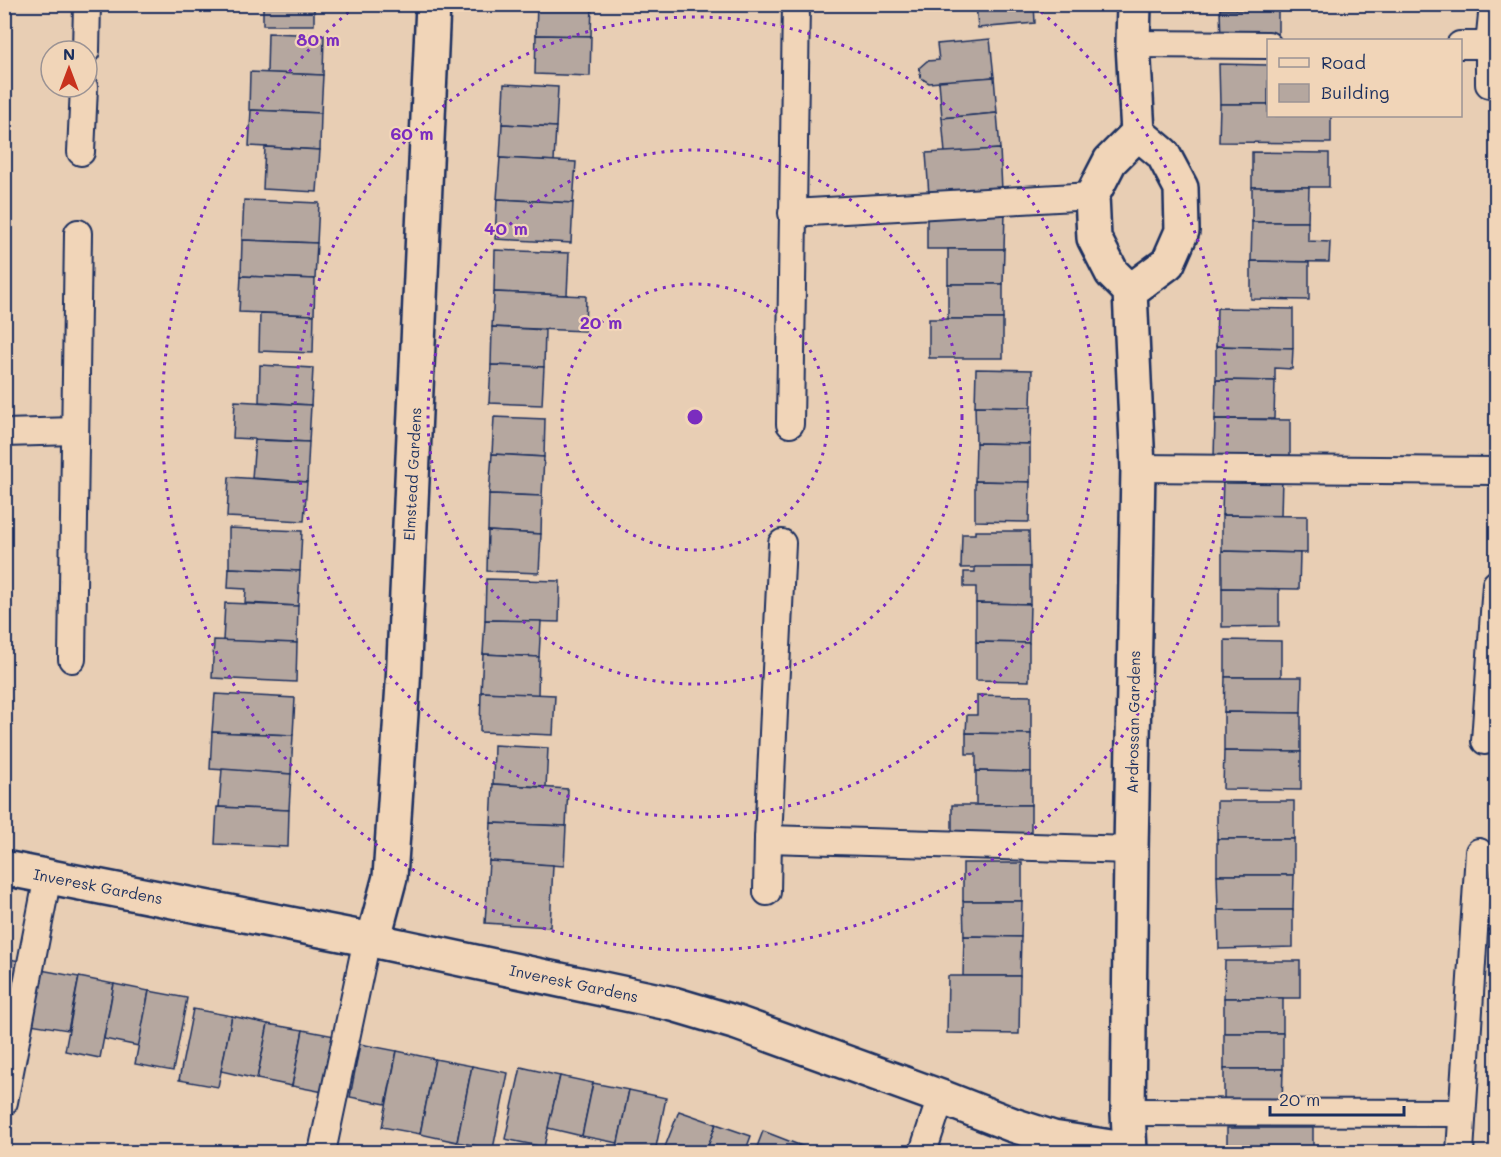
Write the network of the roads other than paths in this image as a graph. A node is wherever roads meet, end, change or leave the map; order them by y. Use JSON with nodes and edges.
{"nodes":[{"id":1,"x":87,"y":4,"type":"edge"},
{"id":2,"x":433,"y":4,"type":"edge"},
{"id":3,"x":796,"y":4,"type":"edge"},
{"id":4,"x":1134,"y":4,"type":"edge"},
{"id":5,"x":1493,"y":4,"type":"edge"},
{"id":6,"x":86,"y":39,"type":"edge"},
{"id":7,"x":1133,"y":44,"type":"junction"},
{"id":8,"x":1267,"y":45,"type":"edge"},
{"id":9,"x":1462,"y":45,"type":"edge"},
{"id":10,"x":1489,"y":45,"type":"junction"},
{"id":11,"x":1489,"y":84,"type":"dead end"},
{"id":12,"x":83,"y":99,"type":"edge"},
{"id":13,"x":1138,"y":133,"type":"junction"},
{"id":14,"x":81,"y":152,"type":"dead end"},
{"id":15,"x":1092,"y":196,"type":"junction"},
{"id":16,"x":792,"y":213,"type":"junction"},
{"id":17,"x":78,"y":233,"type":"dead end"},
{"id":18,"x":1130,"y":291,"type":"junction"},
{"id":19,"x":790,"y":424,"type":"dead end"},
{"id":20,"x":75,"y":431,"type":"junction"},
{"id":21,"x":4,"y":433,"type":"edge"},
{"id":22,"x":1138,"y":468,"type":"junction"},
{"id":23,"x":1497,"y":471,"type":"edge"},
{"id":24,"x":782,"y":543,"type":"dead end"},
{"id":25,"x":1497,"y":584,"type":"edge"},
{"id":26,"x":72,"y":659,"type":"dead end"},
{"id":27,"x":1485,"y":741,"type":"dead end"},
{"id":28,"x":768,"y":839,"type":"junction"},
{"id":29,"x":1131,"y":850,"type":"junction"},
{"id":30,"x":1479,"y":852,"type":"dead end"},
{"id":31,"x":4,"y":868,"type":"edge"},
{"id":32,"x":48,"y":876,"type":"junction"},
{"id":33,"x":767,"y":892,"type":"dead end"},
{"id":34,"x":370,"y":940,"type":"junction"},
{"id":35,"x":941,"y":1097,"type":"junction"},
{"id":36,"x":4,"y":1102,"type":"edge"},
{"id":37,"x":1128,"y":1112,"type":"junction"},
{"id":38,"x":1462,"y":1113,"type":"junction"},
{"id":39,"x":1130,"y":1151,"type":"edge"},
{"id":40,"x":322,"y":1152,"type":"edge"},
{"id":41,"x":923,"y":1152,"type":"edge"},
{"id":42,"x":1460,"y":1152,"type":"edge"}],
"edges":[{"from":1,"to":6,"type":"lane"},
{"from":2,"to":34,"type":"street","name":"Elmstead Gardens"},
{"from":3,"to":16,"type":"lane"},
{"from":4,"to":7,"type":"street"},
{"from":5,"to":10,"type":"lane"},
{"from":7,"to":8,"type":"lane"},
{"from":7,"to":13,"type":"street"},
{"from":9,"to":10,"type":"lane"},
{"from":10,"to":11,"type":"lane"},
{"from":12,"to":14,"type":"lane"},
{"from":13,"to":15,"type":"street"},
{"from":13,"to":18,"type":"street"},
{"from":15,"to":16,"type":"lane"},
{"from":15,"to":18,"type":"street"},
{"from":16,"to":19,"type":"lane"},
{"from":17,"to":20,"type":"lane"},
{"from":18,"to":22,"type":"street","name":"Ardrossan Gardens"},
{"from":20,"to":21,"type":"lane"},
{"from":20,"to":26,"type":"lane"},
{"from":22,"to":23,"type":"lane"},
{"from":22,"to":29,"type":"street","name":"Ardrossan Gardens"},
{"from":24,"to":28,"type":"lane"},
{"from":25,"to":27,"type":"lane"},
{"from":28,"to":29,"type":"lane"},
{"from":28,"to":33,"type":"lane"},
{"from":29,"to":37,"type":"street","name":"Ardrossan Gardens"},
{"from":30,"to":38,"type":"lane"},
{"from":31,"to":32,"type":"street","name":"Inveresk Gardens"},
{"from":32,"to":34,"type":"street","name":"Inveresk Gardens"},
{"from":32,"to":36,"type":"lane"},
{"from":34,"to":35,"type":"street","name":"Inveresk Gardens"},
{"from":34,"to":40,"type":"lane"},
{"from":35,"to":39,"type":"street","name":"Inveresk Gardens"},
{"from":35,"to":41,"type":"lane"},
{"from":37,"to":38,"type":"lane"},
{"from":37,"to":39,"type":"street","name":"Ardrossan Gardens"},
{"from":38,"to":42,"type":"lane"}]}
